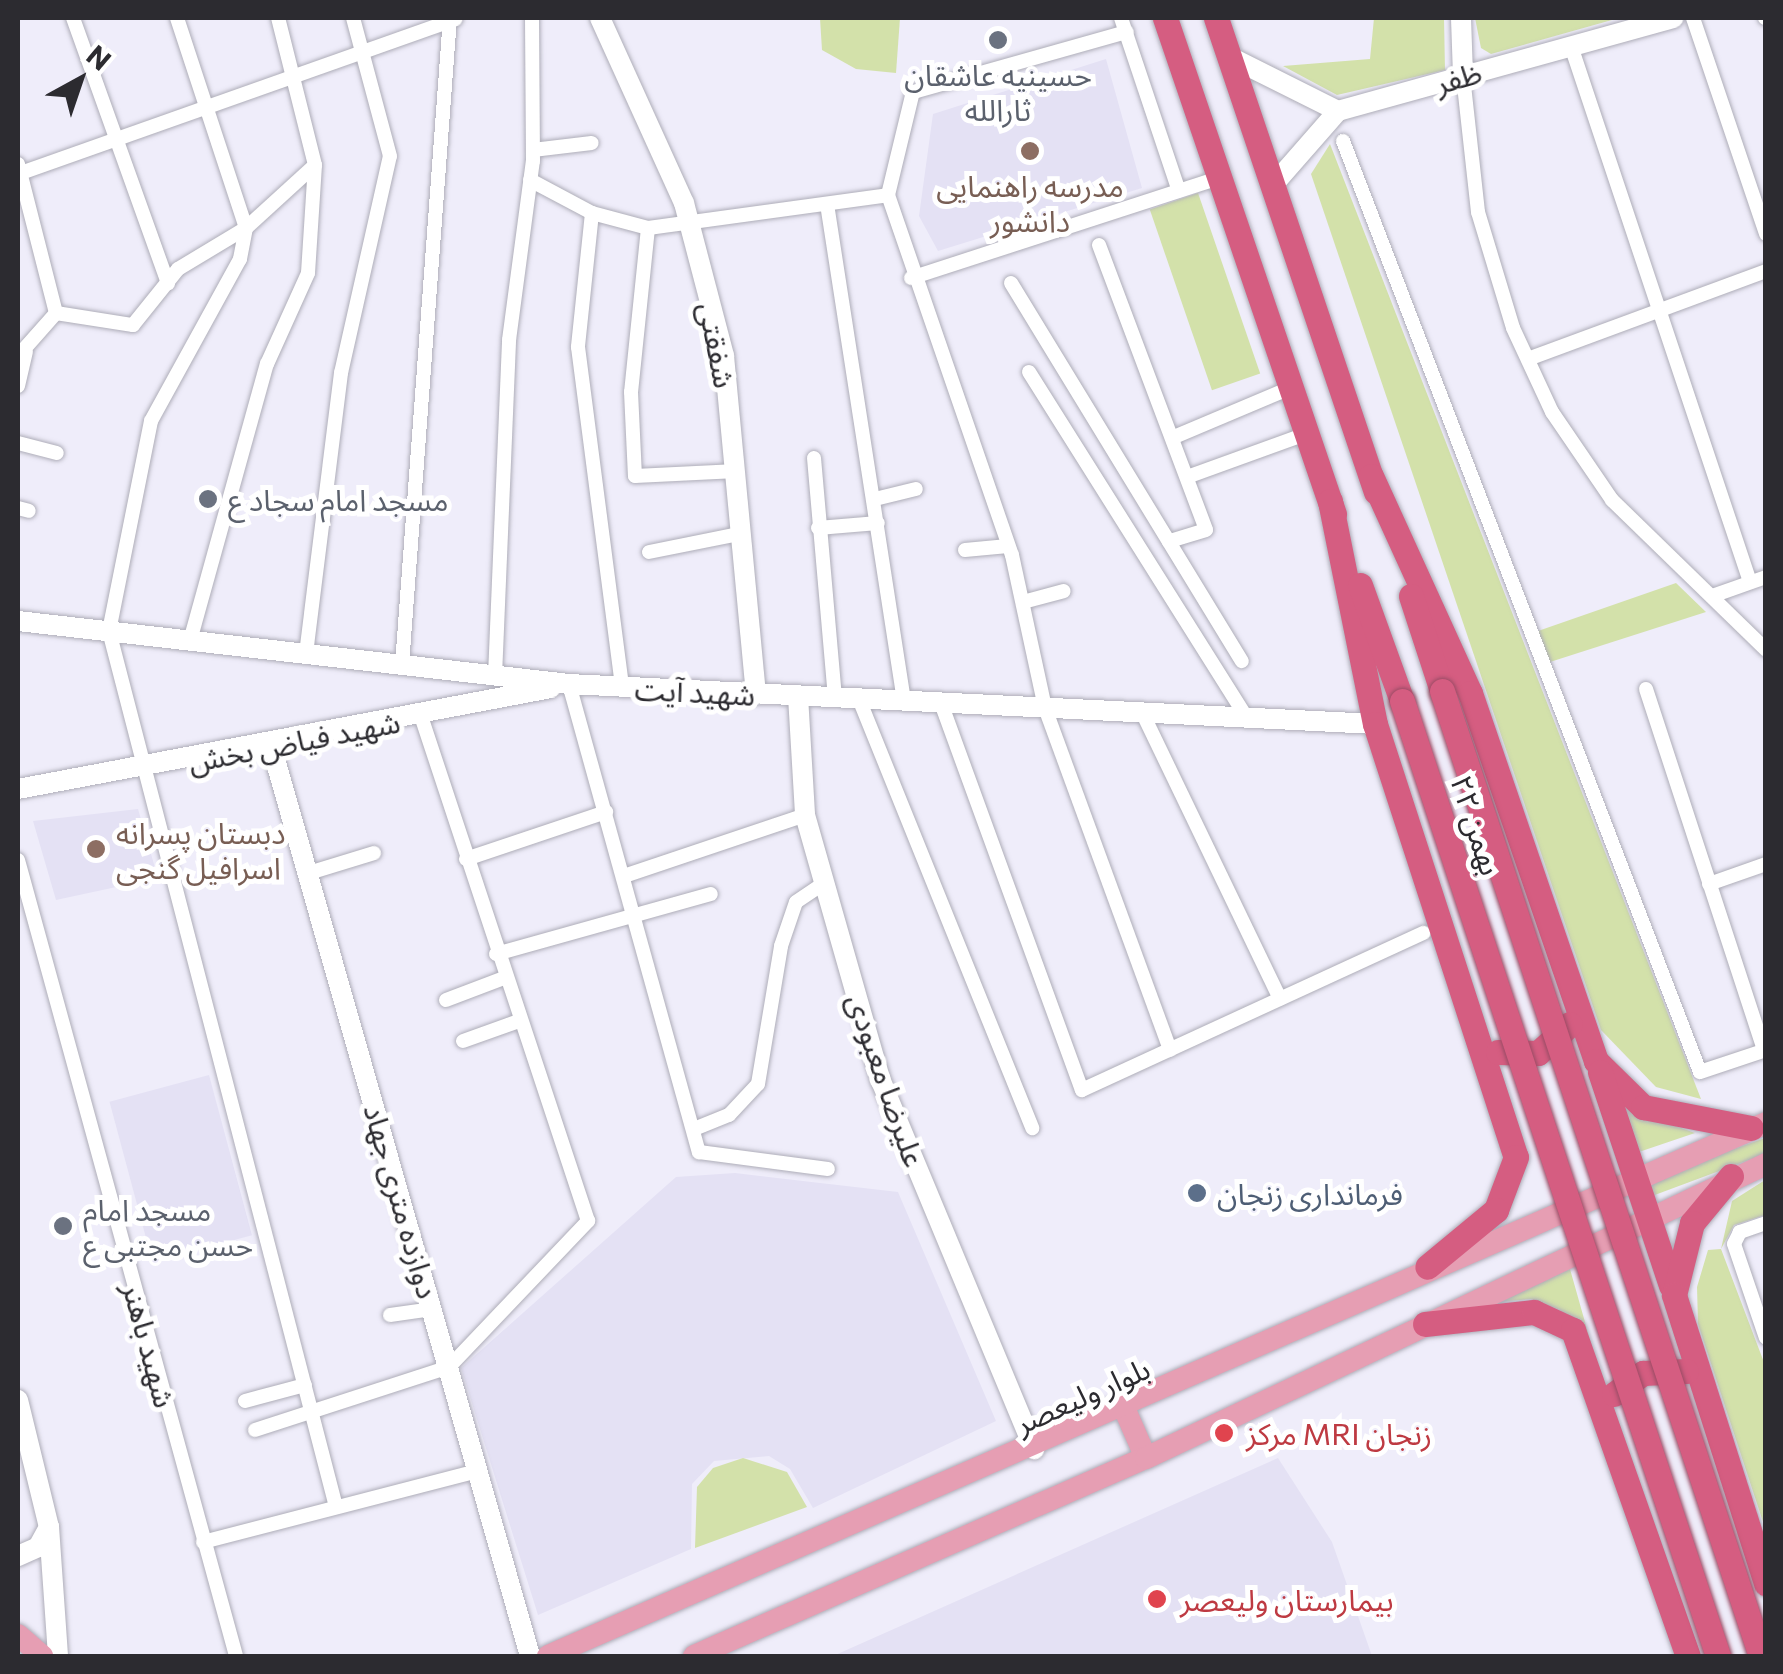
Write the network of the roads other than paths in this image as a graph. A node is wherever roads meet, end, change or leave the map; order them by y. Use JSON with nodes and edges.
{"nodes":[{"id":1,"x":73,"y":18,"type":"edge"},
{"id":2,"x":176,"y":18,"type":"edge"},
{"id":3,"x":278,"y":18,"type":"edge"},
{"id":4,"x":354,"y":18,"type":"edge"},
{"id":5,"x":454,"y":18,"type":"edge"},
{"id":6,"x":532,"y":18,"type":"edge"},
{"id":7,"x":600,"y":18,"type":"edge"},
{"id":8,"x":1165,"y":18,"type":"edge"},
{"id":9,"x":1216,"y":18,"type":"edge"},
{"id":10,"x":1461,"y":18,"type":"edge"},
{"id":11,"x":1672,"y":18,"type":"edge"},
{"id":12,"x":1693,"y":18,"type":"edge"},
{"id":13,"x":1124,"y":25,"type":"edge"},
{"id":14,"x":1570,"y":46,"type":"junction"},
{"id":15,"x":363,"y":55,"type":"junction"},
{"id":16,"x":1230,"y":57,"type":"junction"},
{"id":17,"x":1463,"y":76,"type":"junction"},
{"id":18,"x":295,"y":80,"type":"junction"},
{"id":19,"x":205,"y":108,"type":"junction"},
{"id":20,"x":1338,"y":111,"type":"junction"},
{"id":21,"x":111,"y":137,"type":"junction"},
{"id":22,"x":1343,"y":141,"type":"dead end"},
{"id":23,"x":592,"y":142,"type":"dead end"},
{"id":24,"x":533,"y":150,"type":"junction"},
{"id":25,"x":315,"y":165,"type":"junction"},
{"id":26,"x":18,"y":170,"type":"edge"},
{"id":27,"x":1218,"y":178,"type":"junction"},
{"id":28,"x":530,"y":180,"type":"junction"},
{"id":29,"x":1274,"y":184,"type":"junction"},
{"id":30,"x":1179,"y":191,"type":"junction"},
{"id":31,"x":888,"y":195,"type":"junction"},
{"id":32,"x":827,"y":204,"type":"junction"},
{"id":33,"x":592,"y":213,"type":"junction"},
{"id":34,"x":692,"y":224,"type":"junction"},
{"id":35,"x":246,"y":228,"type":"junction"},
{"id":36,"x":648,"y":228,"type":"junction"},
{"id":37,"x":1766,"y":234,"type":"edge"},
{"id":38,"x":1099,"y":245,"type":"dead end"},
{"id":39,"x":1766,"y":270,"type":"edge"},
{"id":40,"x":911,"y":278,"type":"junction"},
{"id":41,"x":1011,"y":282,"type":"dead end"},
{"id":42,"x":168,"y":284,"type":"junction"},
{"id":43,"x":1654,"y":312,"type":"junction"},
{"id":44,"x":56,"y":313,"type":"junction"},
{"id":45,"x":22,"y":354,"type":"edge"},
{"id":46,"x":1528,"y":359,"type":"junction"},
{"id":47,"x":1029,"y":372,"type":"dead end"},
{"id":48,"x":18,"y":386,"type":"edge"},
{"id":49,"x":1290,"y":388,"type":"junction"},
{"id":50,"x":1306,"y":434,"type":"junction"},
{"id":51,"x":1174,"y":437,"type":"junction"},
{"id":52,"x":18,"y":443,"type":"edge"},
{"id":53,"x":57,"y":453,"type":"dead end"},
{"id":54,"x":814,"y":458,"type":"dead end"},
{"id":55,"x":737,"y":471,"type":"junction"},
{"id":56,"x":1371,"y":476,"type":"junction"},
{"id":57,"x":1187,"y":477,"type":"junction"},
{"id":58,"x":916,"y":489,"type":"dead end"},
{"id":59,"x":875,"y":499,"type":"junction"},
{"id":60,"x":1330,"y":501,"type":"junction"},
{"id":61,"x":878,"y":522,"type":"junction"},
{"id":62,"x":818,"y":528,"type":"junction"},
{"id":63,"x":744,"y":533,"type":"junction"},
{"id":64,"x":1169,"y":541,"type":"junction"},
{"id":65,"x":1008,"y":546,"type":"junction"},
{"id":66,"x":965,"y":550,"type":"dead end"},
{"id":67,"x":649,"y":552,"type":"dead end"},
{"id":68,"x":1766,"y":577,"type":"edge"},
{"id":69,"x":1750,"y":582,"type":"junction"},
{"id":70,"x":1064,"y":591,"type":"dead end"},
{"id":71,"x":1712,"y":596,"type":"junction"},
{"id":72,"x":1023,"y":602,"type":"junction"},
{"id":73,"x":18,"y":621,"type":"edge"},
{"id":74,"x":109,"y":632,"type":"junction"},
{"id":75,"x":190,"y":641,"type":"junction"},
{"id":76,"x":1761,"y":645,"type":"edge"},
{"id":77,"x":306,"y":654,"type":"junction"},
{"id":78,"x":1242,"y":661,"type":"dead end"},
{"id":79,"x":402,"y":665,"type":"junction"},
{"id":80,"x":1766,"y":666,"type":"edge"},
{"id":81,"x":496,"y":676,"type":"junction"},
{"id":82,"x":569,"y":684,"type":"junction"},
{"id":83,"x":622,"y":688,"type":"junction"},
{"id":84,"x":1646,"y":689,"type":"dead end"},
{"id":85,"x":756,"y":694,"type":"junction"},
{"id":86,"x":798,"y":696,"type":"junction"},
{"id":87,"x":834,"y":698,"type":"junction"},
{"id":88,"x":859,"y":699,"type":"junction"},
{"id":89,"x":904,"y":701,"type":"junction"},
{"id":90,"x":941,"y":703,"type":"junction"},
{"id":91,"x":1045,"y":708,"type":"junction"},
{"id":92,"x":1142,"y":712,"type":"junction"},
{"id":93,"x":421,"y":716,"type":"junction"},
{"id":94,"x":1246,"y":717,"type":"junction"},
{"id":95,"x":1375,"y":724,"type":"junction"},
{"id":96,"x":271,"y":745,"type":"junction"},
{"id":97,"x":140,"y":771,"type":"junction"},
{"id":98,"x":18,"y":789,"type":"edge"},
{"id":99,"x":606,"y":812,"type":"junction"},
{"id":100,"x":805,"y":815,"type":"junction"},
{"id":101,"x":374,"y":853,"type":"dead end"},
{"id":102,"x":466,"y":858,"type":"junction"},
{"id":103,"x":18,"y":860,"type":"edge"},
{"id":104,"x":1766,"y":864,"type":"edge"},
{"id":105,"x":309,"y":873,"type":"junction"},
{"id":106,"x":624,"y":876,"type":"junction"},
{"id":107,"x":824,"y":883,"type":"junction"},
{"id":108,"x":1709,"y":884,"type":"junction"},
{"id":109,"x":711,"y":894,"type":"dead end"},
{"id":110,"x":634,"y":914,"type":"junction"},
{"id":111,"x":1424,"y":933,"type":"dead end"},
{"id":112,"x":496,"y":954,"type":"junction"},
{"id":113,"x":504,"y":978,"type":"junction"},
{"id":114,"x":446,"y":1000,"type":"dead end"},
{"id":115,"x":1280,"y":1000,"type":"junction"},
{"id":116,"x":1575,"y":1014,"type":"junction"},
{"id":117,"x":519,"y":1021,"type":"junction"},
{"id":118,"x":463,"y":1041,"type":"dead end"},
{"id":119,"x":1484,"y":1046,"type":"junction"},
{"id":120,"x":1170,"y":1050,"type":"junction"},
{"id":121,"x":1765,"y":1050,"type":"edge"},
{"id":122,"x":1596,"y":1061,"type":"junction"},
{"id":123,"x":1758,"y":1125,"type":"edge"},
{"id":124,"x":1032,"y":1128,"type":"dead end"},
{"id":125,"x":694,"y":1129,"type":"junction"},
{"id":126,"x":1766,"y":1164,"type":"edge"},
{"id":127,"x":828,"y":1169,"type":"dead end"},
{"id":128,"x":1634,"y":1172,"type":"junction"},
{"id":129,"x":1731,"y":1176,"type":"junction"},
{"id":130,"x":1649,"y":1216,"type":"junction"},
{"id":131,"x":1766,"y":1224,"type":"edge"},
{"id":132,"x":1427,"y":1267,"type":"junction"},
{"id":133,"x":1674,"y":1295,"type":"junction"},
{"id":134,"x":432,"y":1308,"type":"junction"},
{"id":135,"x":390,"y":1315,"type":"dead end"},
{"id":136,"x":1425,"y":1324,"type":"junction"},
{"id":137,"x":1766,"y":1338,"type":"edge"},
{"id":138,"x":448,"y":1367,"type":"junction"},
{"id":139,"x":1696,"y":1372,"type":"junction"},
{"id":140,"x":306,"y":1385,"type":"junction"},
{"id":141,"x":18,"y":1400,"type":"edge"},
{"id":142,"x":245,"y":1401,"type":"dead end"},
{"id":143,"x":1603,"y":1407,"type":"junction"},
{"id":144,"x":1125,"y":1410,"type":"junction"},
{"id":145,"x":312,"y":1412,"type":"junction"},
{"id":146,"x":255,"y":1430,"type":"dead end"},
{"id":147,"x":1034,"y":1450,"type":"junction"},
{"id":148,"x":1146,"y":1458,"type":"junction"},
{"id":149,"x":478,"y":1471,"type":"junction"},
{"id":150,"x":336,"y":1507,"type":"junction"},
{"id":151,"x":50,"y":1527,"type":"junction"},
{"id":152,"x":203,"y":1542,"type":"junction"},
{"id":153,"x":18,"y":1556,"type":"edge"},
{"id":154,"x":1766,"y":1584,"type":"edge"},
{"id":155,"x":18,"y":1635,"type":"edge"},
{"id":156,"x":42,"y":1656,"type":"edge"},
{"id":157,"x":58,"y":1656,"type":"edge"},
{"id":158,"x":236,"y":1656,"type":"edge"},
{"id":159,"x":530,"y":1656,"type":"edge"},
{"id":160,"x":548,"y":1656,"type":"edge"},
{"id":161,"x":694,"y":1656,"type":"edge"},
{"id":162,"x":1688,"y":1656,"type":"edge"},
{"id":163,"x":1718,"y":1656,"type":"edge"},
{"id":164,"x":1762,"y":1656,"type":"edge"}],
"edges":[{"from":1,"to":21,"type":"street"},
{"from":2,"to":19,"type":"street"},
{"from":3,"to":18,"type":"street"},
{"from":4,"to":15,"type":"street"},
{"from":5,"to":15,"type":"street"},
{"from":5,"to":79,"type":"street"},
{"from":6,"to":24,"type":"street"},
{"from":7,"to":34,"type":"street","name":"شفقتی"},
{"from":8,"to":27,"type":"highway","name":"۲۲ بهمن"},
{"from":9,"to":16,"type":"highway","name":"۲۲ بهمن"},
{"from":10,"to":17,"type":"street"},
{"from":11,"to":14,"type":"street","name":"ظفر"},
{"from":12,"to":37,"type":"street"},
{"from":13,"to":30,"type":"street"},
{"from":13,"to":31,"type":"street"},
{"from":14,"to":17,"type":"street","name":"ظفر"},
{"from":14,"to":43,"type":"street"},
{"from":15,"to":18,"type":"street"},
{"from":15,"to":77,"type":"street"},
{"from":16,"to":20,"type":"street"},
{"from":16,"to":29,"type":"highway","name":"۲۲ بهمن"},
{"from":17,"to":20,"type":"street","name":"ظفر"},
{"from":17,"to":46,"type":"street"},
{"from":18,"to":19,"type":"street"},
{"from":18,"to":25,"type":"street"},
{"from":19,"to":21,"type":"street"},
{"from":19,"to":35,"type":"street"},
{"from":20,"to":29,"type":"street"},
{"from":21,"to":26,"type":"street"},
{"from":21,"to":42,"type":"street"},
{"from":22,"to":121,"type":"street"},
{"from":23,"to":24,"type":"street"},
{"from":24,"to":28,"type":"street"},
{"from":25,"to":35,"type":"street"},
{"from":25,"to":75,"type":"street"},
{"from":26,"to":44,"type":"street"},
{"from":27,"to":30,"type":"street"},
{"from":27,"to":49,"type":"highway","name":"۲۲ بهمن"},
{"from":28,"to":33,"type":"street"},
{"from":28,"to":81,"type":"street"},
{"from":29,"to":56,"type":"highway","name":"۲۲ بهمن"},
{"from":30,"to":40,"type":"street"},
{"from":31,"to":32,"type":"street"},
{"from":31,"to":40,"type":"street"},
{"from":32,"to":34,"type":"street"},
{"from":32,"to":59,"type":"street"},
{"from":33,"to":36,"type":"street"},
{"from":33,"to":83,"type":"street"},
{"from":34,"to":36,"type":"street"},
{"from":34,"to":55,"type":"street","name":"شفقتی"},
{"from":35,"to":42,"type":"street"},
{"from":35,"to":74,"type":"street"},
{"from":36,"to":55,"type":"street"},
{"from":38,"to":51,"type":"street"},
{"from":39,"to":43,"type":"street"},
{"from":40,"to":65,"type":"street"},
{"from":41,"to":64,"type":"street"},
{"from":42,"to":44,"type":"street"},
{"from":43,"to":46,"type":"street"},
{"from":43,"to":69,"type":"street"},
{"from":44,"to":45,"type":"street"},
{"from":45,"to":48,"type":"street"},
{"from":46,"to":71,"type":"street"},
{"from":47,"to":94,"type":"street"},
{"from":49,"to":50,"type":"highway","name":"۲۲ بهمن"},
{"from":49,"to":51,"type":"street"},
{"from":50,"to":57,"type":"street"},
{"from":50,"to":60,"type":"highway","name":"۲۲ بهمن"},
{"from":51,"to":57,"type":"street"},
{"from":52,"to":53,"type":"street"},
{"from":54,"to":62,"type":"street"},
{"from":55,"to":63,"type":"street","name":"شفقتی"},
{"from":56,"to":116,"type":"highway"},
{"from":56,"to":164,"type":"highway","name":"۲۲ بهمن","bridge":true},
{"from":57,"to":64,"type":"street"},
{"from":58,"to":59,"type":"street"},
{"from":59,"to":61,"type":"street"},
{"from":60,"to":95,"type":"highway"},
{"from":60,"to":163,"type":"highway","name":"۲۲ بهمن","bridge":true},
{"from":61,"to":62,"type":"street"},
{"from":61,"to":89,"type":"street"},
{"from":62,"to":87,"type":"street"},
{"from":63,"to":67,"type":"street"},
{"from":63,"to":85,"type":"street","name":"شفقتی"},
{"from":64,"to":78,"type":"street"},
{"from":65,"to":66,"type":"street"},
{"from":65,"to":72,"type":"street"},
{"from":68,"to":69,"type":"street"},
{"from":69,"to":71,"type":"street"},
{"from":70,"to":72,"type":"street"},
{"from":71,"to":76,"type":"street"},
{"from":72,"to":91,"type":"street"},
{"from":73,"to":74,"type":"street","name":"شهید آیت"},
{"from":74,"to":75,"type":"street","name":"شهید آیت"},
{"from":74,"to":97,"type":"street"},
{"from":75,"to":77,"type":"street","name":"شهید آیت"},
{"from":76,"to":80,"type":"street"},
{"from":77,"to":79,"type":"street","name":"شهید آیت"},
{"from":79,"to":81,"type":"street","name":"شهید آیت"},
{"from":81,"to":82,"type":"street","name":"شهید آیت"},
{"from":82,"to":83,"type":"street","name":"شهید آیت"},
{"from":82,"to":93,"type":"street","name":"شهید فیاض بخش"},
{"from":82,"to":99,"type":"street"},
{"from":83,"to":85,"type":"street","name":"شهید آیت"},
{"from":84,"to":108,"type":"street"},
{"from":85,"to":86,"type":"street","name":"شهید آیت"},
{"from":86,"to":87,"type":"street","name":"شهید آیت"},
{"from":86,"to":100,"type":"street","name":"علیرضا معبودی"},
{"from":87,"to":88,"type":"street","name":"شهید آیت"},
{"from":88,"to":89,"type":"street","name":"شهید آیت"},
{"from":88,"to":124,"type":"street"},
{"from":89,"to":90,"type":"street","name":"شهید آیت"},
{"from":90,"to":91,"type":"street","name":"شهید آیت"},
{"from":90,"to":120,"type":"street"},
{"from":91,"to":92,"type":"street","name":"شهید آیت"},
{"from":91,"to":120,"type":"street"},
{"from":92,"to":94,"type":"street","name":"شهید آیت"},
{"from":92,"to":115,"type":"street"},
{"from":93,"to":96,"type":"street","name":"شهید فیاض بخش"},
{"from":93,"to":102,"type":"street"},
{"from":94,"to":95,"type":"street","name":"شهید آیت"},
{"from":95,"to":119,"type":"highway"},
{"from":96,"to":97,"type":"street","name":"شهید فیاض بخش"},
{"from":96,"to":105,"type":"street","name":"دوازده متری جهاد"},
{"from":97,"to":98,"type":"street","name":"شهید فیاض بخش"},
{"from":97,"to":140,"type":"street"},
{"from":99,"to":102,"type":"street"},
{"from":99,"to":106,"type":"street"},
{"from":100,"to":106,"type":"street"},
{"from":100,"to":107,"type":"street","name":"علیرضا معبودی"},
{"from":101,"to":105,"type":"street"},
{"from":102,"to":112,"type":"street"},
{"from":103,"to":152,"type":"street","name":"شهید باهنر"},
{"from":104,"to":108,"type":"street"},
{"from":105,"to":134,"type":"street","name":"دوازده متری جهاد"},
{"from":106,"to":110,"type":"street"},
{"from":107,"to":125,"type":"street"},
{"from":107,"to":147,"type":"street","name":"علیرضا معبودی"},
{"from":108,"to":121,"type":"street"},
{"from":109,"to":110,"type":"street"},
{"from":110,"to":112,"type":"street"},
{"from":110,"to":125,"type":"street"},
{"from":111,"to":115,"type":"street"},
{"from":112,"to":113,"type":"street"},
{"from":113,"to":114,"type":"street"},
{"from":113,"to":117,"type":"street"},
{"from":115,"to":120,"type":"street"},
{"from":116,"to":119,"type":"highway"},
{"from":116,"to":122,"type":"highway"},
{"from":117,"to":118,"type":"street"},
{"from":117,"to":138,"type":"street"},
{"from":119,"to":132,"type":"highway"},
{"from":122,"to":123,"type":"highway"},
{"from":122,"to":128,"type":"highway"},
{"from":123,"to":128,"type":"main road","name":"بلوار ولیعصر"},
{"from":125,"to":127,"type":"street"},
{"from":126,"to":129,"type":"main road"},
{"from":128,"to":130,"type":"highway"},
{"from":128,"to":132,"type":"main road","name":"بلوار ولیعصر"},
{"from":129,"to":130,"type":"main road"},
{"from":129,"to":133,"type":"highway"},
{"from":130,"to":133,"type":"highway"},
{"from":130,"to":136,"type":"main road"},
{"from":131,"to":137,"type":"street"},
{"from":132,"to":144,"type":"main road","name":"بلوار ولیعصر"},
{"from":133,"to":139,"type":"highway"},
{"from":134,"to":135,"type":"street"},
{"from":134,"to":138,"type":"street","name":"دوازده متری جهاد"},
{"from":136,"to":143,"type":"highway"},
{"from":136,"to":148,"type":"main road"},
{"from":138,"to":145,"type":"street"},
{"from":138,"to":149,"type":"street","name":"دوازده متری جهاد"},
{"from":139,"to":143,"type":"highway"},
{"from":139,"to":154,"type":"highway"},
{"from":140,"to":142,"type":"street"},
{"from":140,"to":145,"type":"street"},
{"from":141,"to":151,"type":"street"},
{"from":143,"to":162,"type":"highway"},
{"from":144,"to":147,"type":"main road","name":"بلوار ولیعصر"},
{"from":144,"to":148,"type":"main road"},
{"from":145,"to":146,"type":"street"},
{"from":145,"to":150,"type":"street"},
{"from":147,"to":160,"type":"main road","name":"بلوار ولیعصر"},
{"from":148,"to":161,"type":"main road"},
{"from":149,"to":150,"type":"street"},
{"from":149,"to":159,"type":"street","name":"دوازده متری جهاد"},
{"from":150,"to":152,"type":"street"},
{"from":151,"to":153,"type":"street"},
{"from":151,"to":157,"type":"street"},
{"from":152,"to":158,"type":"street","name":"شهید باهنر"},
{"from":155,"to":156,"type":"main road"}]}
